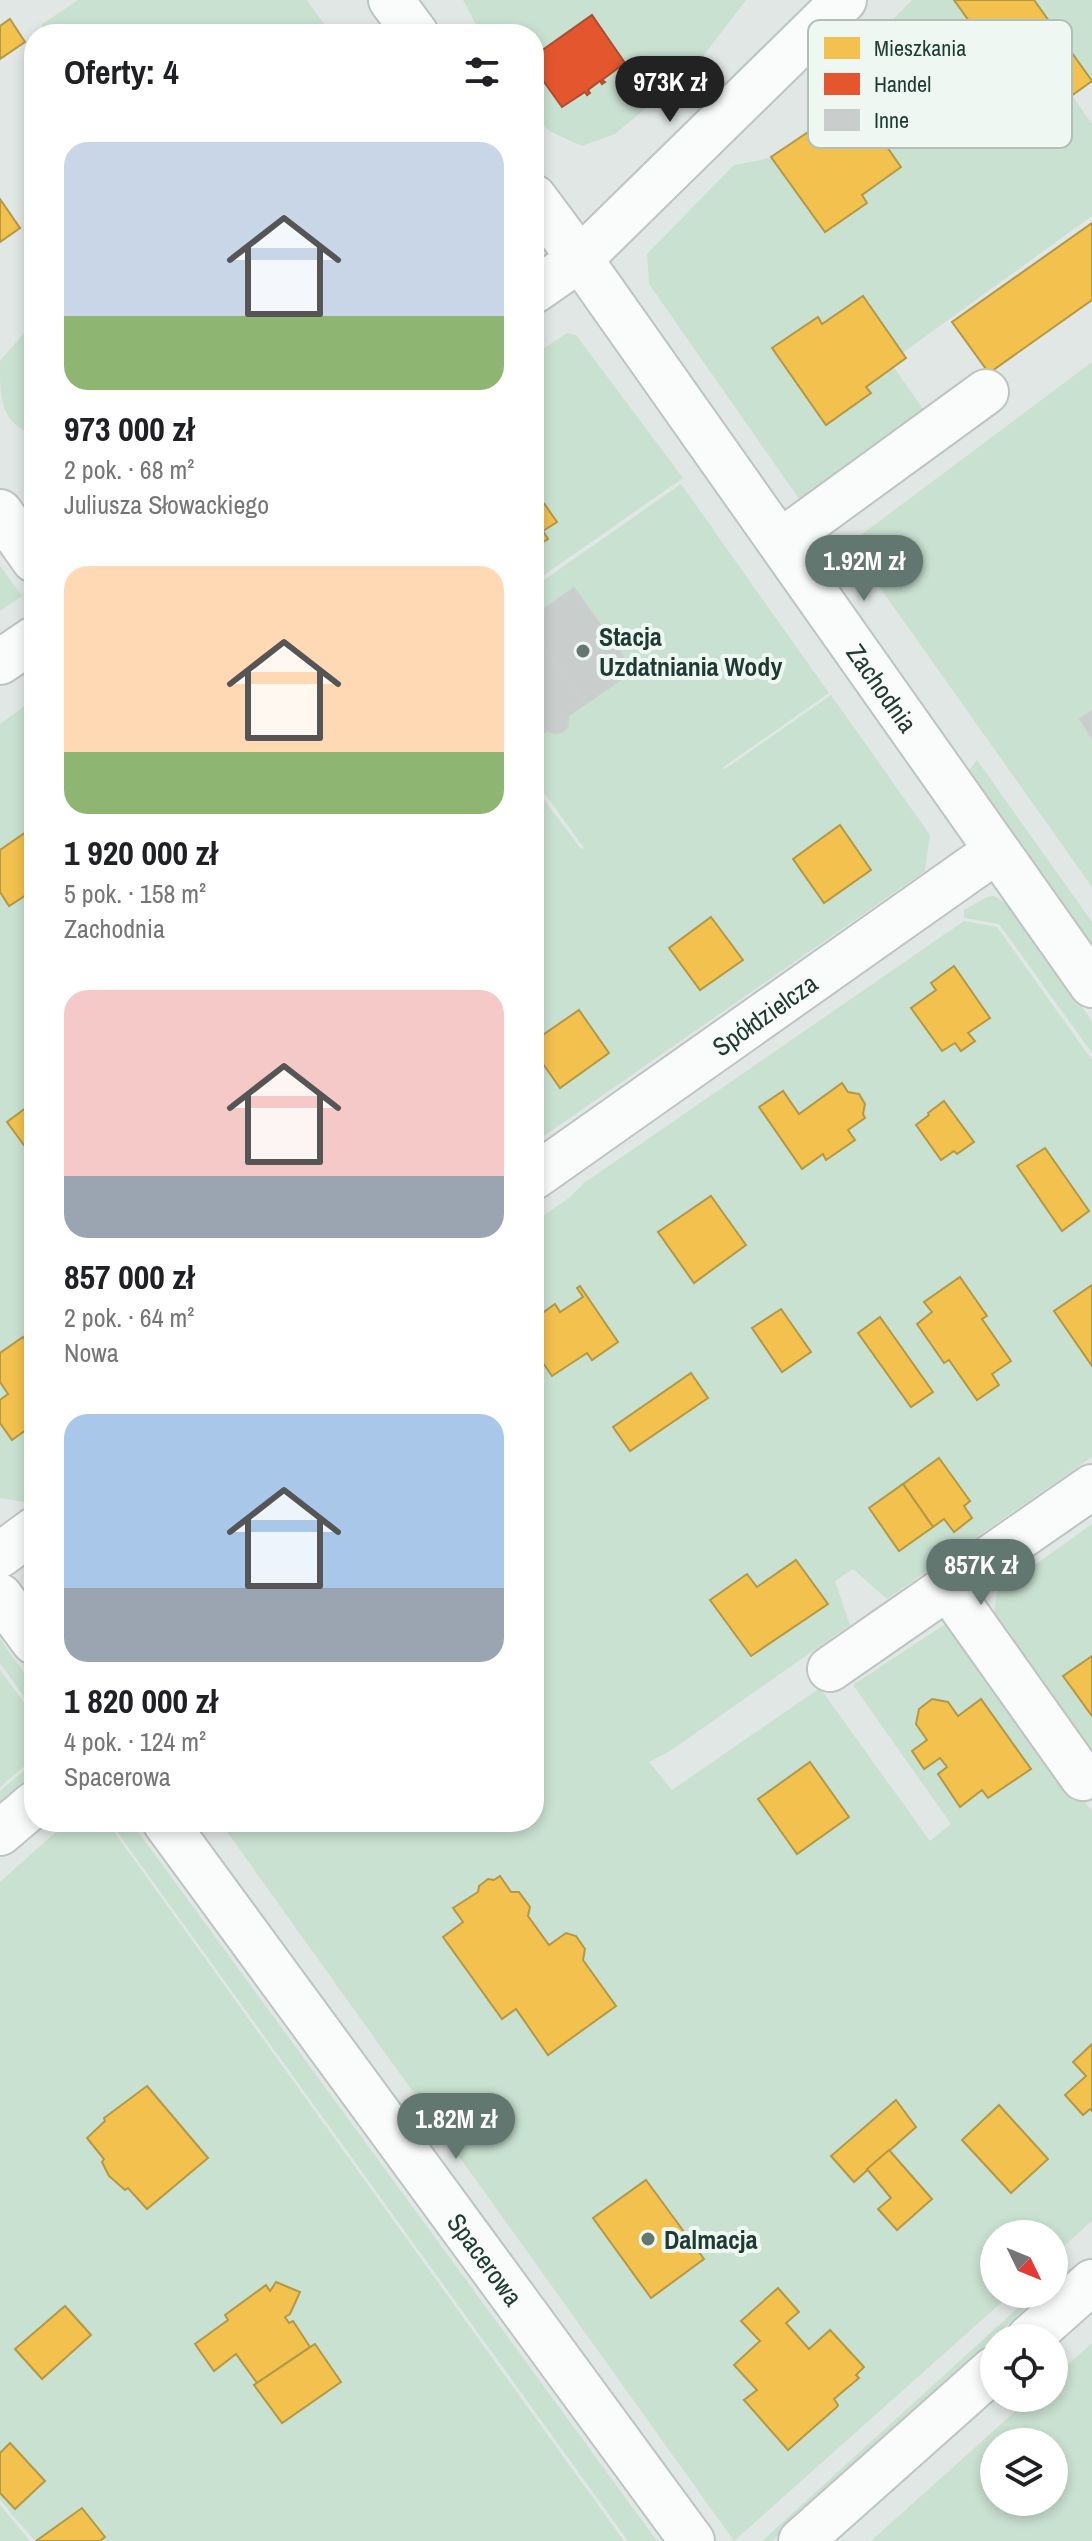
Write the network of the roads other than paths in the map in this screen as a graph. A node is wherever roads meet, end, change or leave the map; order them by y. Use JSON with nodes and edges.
{"nodes":[{"id":1,"x":391,"y":0,"type":"edge"},
{"id":2,"x":844,"y":0,"type":"edge"},
{"id":3,"x":824,"y":20,"type":"edge"},
{"id":4,"x":409,"y":24,"type":"edge"},
{"id":5,"x":808,"y":35,"type":"edge"},
{"id":6,"x":544,"y":210,"type":"edge"},
{"id":7,"x":580,"y":259,"type":"junction"},
{"id":8,"x":544,"y":284,"type":"edge"},
{"id":9,"x":986,"y":392,"type":"dead end"},
{"id":10,"x":0,"y":512,"type":"edge"},
{"id":11,"x":780,"y":542,"type":"junction"},
{"id":12,"x":24,"y":546,"type":"edge"},
{"id":13,"x":24,"y":646,"type":"edge"},
{"id":14,"x":0,"y":662,"type":"edge"},
{"id":15,"x":996,"y":851,"type":"junction"},
{"id":16,"x":1092,"y":985,"type":"edge"},
{"id":17,"x":544,"y":1170,"type":"edge"},
{"id":18,"x":1092,"y":1487,"type":"edge"},
{"id":19,"x":24,"y":1537,"type":"edge"},
{"id":20,"x":0,"y":1555,"type":"edge"},
{"id":21,"x":948,"y":1588,"type":"junction"},
{"id":22,"x":0,"y":1596,"type":"edge"},
{"id":23,"x":24,"y":1628,"type":"edge"},
{"id":24,"x":830,"y":1669,"type":"dead end"},
{"id":25,"x":1083,"y":1778,"type":"dead end"},
{"id":26,"x":24,"y":1813,"type":"edge"},
{"id":27,"x":172,"y":1832,"type":"edge"},
{"id":28,"x":0,"y":1833,"type":"edge"},
{"id":29,"x":1092,"y":2282,"type":"edge"},
{"id":30,"x":1045,"y":2324,"type":"edge"},
{"id":31,"x":980,"y":2381,"type":"edge"},
{"id":32,"x":692,"y":2541,"type":"edge"},
{"id":33,"x":801,"y":2541,"type":"edge"}],
"edges":[{"from":1,"to":4,"type":"street"},
{"from":2,"to":3,"type":"street"},
{"from":5,"to":7,"type":"street"},
{"from":6,"to":7,"type":"street","name":"Zachodnia"},
{"from":7,"to":8,"type":"street"},
{"from":7,"to":11,"type":"street","name":"Zachodnia"},
{"from":9,"to":11,"type":"street"},
{"from":10,"to":12,"type":"street"},
{"from":11,"to":15,"type":"street","name":"Zachodnia"},
{"from":13,"to":14,"type":"street"},
{"from":15,"to":16,"type":"street","name":"Zachodnia"},
{"from":15,"to":17,"type":"street","name":"Spółdzielcza"},
{"from":18,"to":21,"type":"street"},
{"from":19,"to":20,"type":"street"},
{"from":21,"to":24,"type":"street"},
{"from":21,"to":25,"type":"street"},
{"from":22,"to":23,"type":"street"},
{"from":26,"to":28,"type":"street"},
{"from":27,"to":32,"type":"street","name":"Spacerowa"},
{"from":29,"to":30,"type":"street"},
{"from":31,"to":33,"type":"street"}]}
